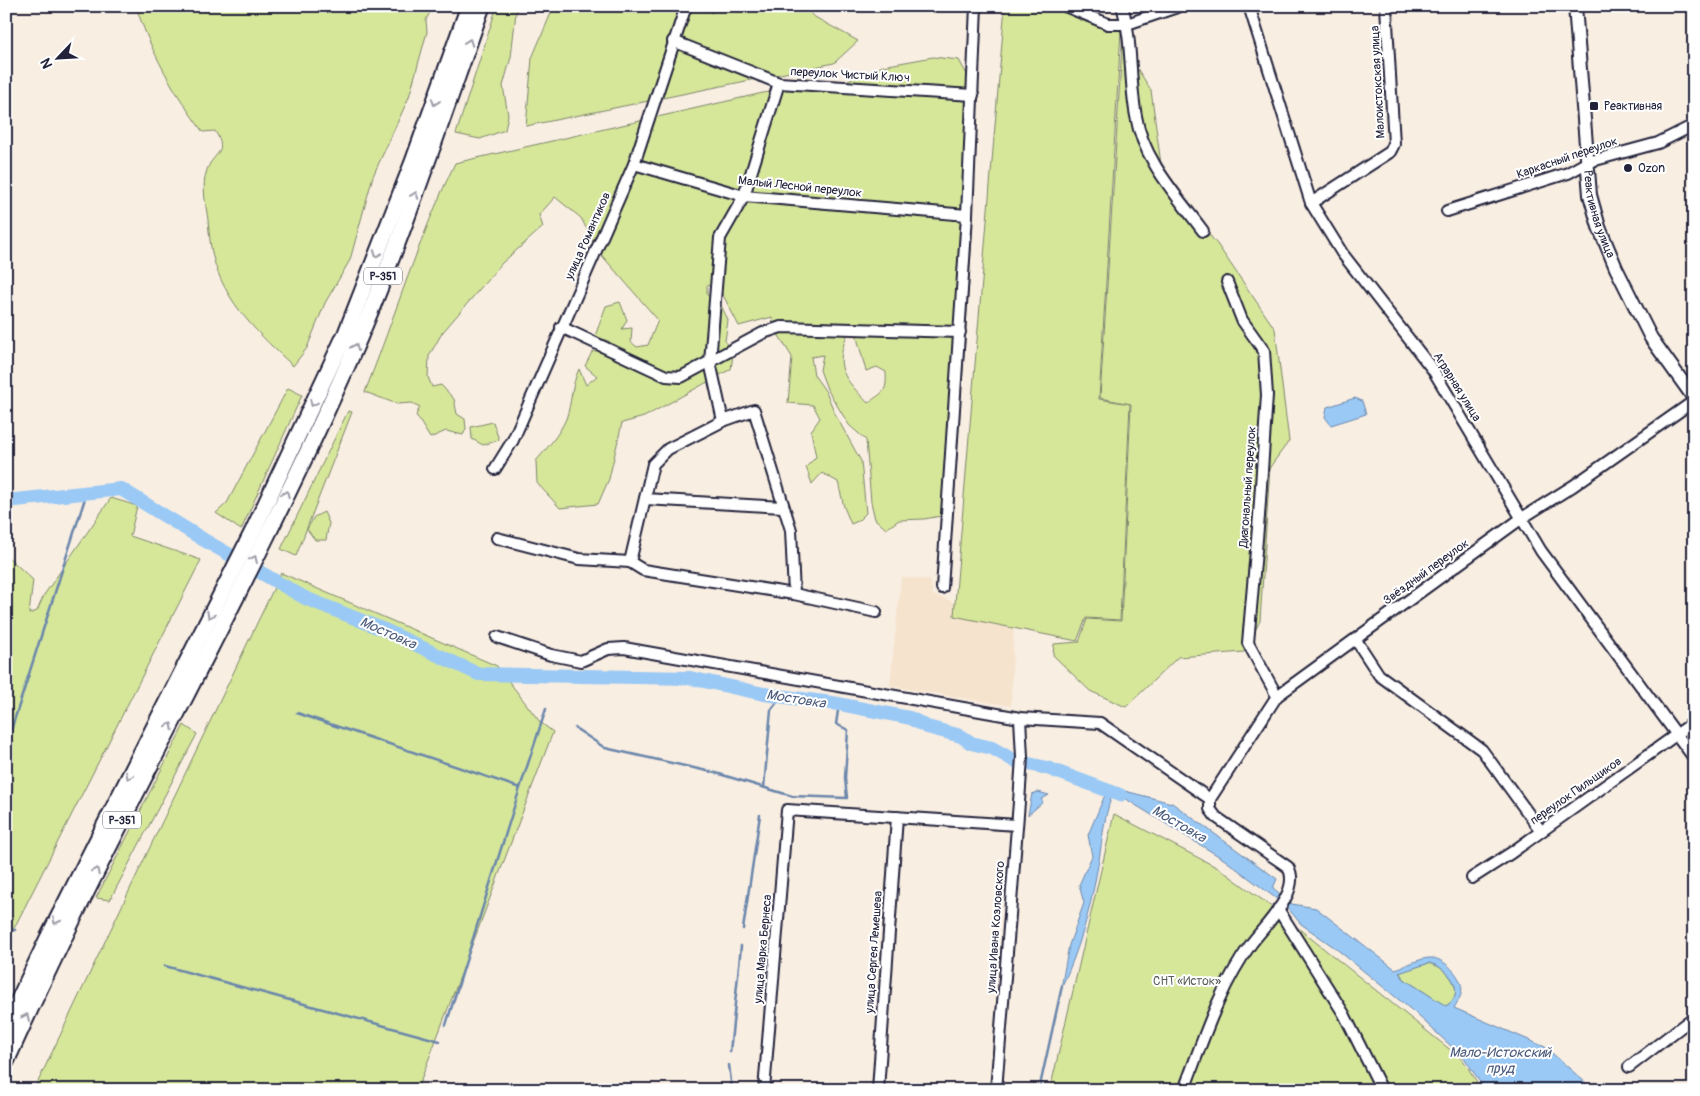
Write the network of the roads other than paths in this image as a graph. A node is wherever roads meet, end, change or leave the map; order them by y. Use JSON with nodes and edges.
{"nodes":[{"id":1,"x":469,"y":6,"type":"edge"},
{"id":2,"x":482,"y":6,"type":"edge"},
{"id":3,"x":686,"y":6,"type":"edge"},
{"id":4,"x":976,"y":6,"type":"edge"},
{"id":5,"x":1065,"y":6,"type":"edge"},
{"id":6,"x":1122,"y":6,"type":"edge"},
{"id":7,"x":1180,"y":6,"type":"edge"},
{"id":8,"x":1249,"y":6,"type":"edge"},
{"id":9,"x":1386,"y":6,"type":"edge"},
{"id":10,"x":1575,"y":6,"type":"edge"},
{"id":11,"x":1127,"y":24,"type":"junction"},
{"id":12,"x":674,"y":41,"type":"junction"},
{"id":13,"x":779,"y":83,"type":"junction"},
{"id":14,"x":973,"y":95,"type":"junction"},
{"id":15,"x":1694,"y":125,"type":"edge"},
{"id":16,"x":1588,"y":162,"type":"junction"},
{"id":17,"x":634,"y":164,"type":"junction"},
{"id":18,"x":744,"y":196,"type":"junction"},
{"id":19,"x":1311,"y":203,"type":"junction"},
{"id":20,"x":1447,"y":211,"type":"dead end"},
{"id":21,"x":967,"y":215,"type":"junction"},
{"id":22,"x":1204,"y":231,"type":"dead end"},
{"id":23,"x":1228,"y":282,"type":"dead end"},
{"id":24,"x":561,"y":327,"type":"junction"},
{"id":25,"x":960,"y":332,"type":"junction"},
{"id":26,"x":710,"y":362,"type":"junction"},
{"id":27,"x":1694,"y":400,"type":"edge"},
{"id":28,"x":723,"y":421,"type":"junction"},
{"id":29,"x":495,"y":469,"type":"dead end"},
{"id":30,"x":645,"y":499,"type":"junction"},
{"id":31,"x":783,"y":507,"type":"junction"},
{"id":32,"x":1522,"y":518,"type":"junction"},
{"id":33,"x":259,"y":534,"type":"junction"},
{"id":34,"x":497,"y":538,"type":"dead end"},
{"id":35,"x":630,"y":562,"type":"junction"},
{"id":36,"x":238,"y":576,"type":"junction"},
{"id":37,"x":942,"y":588,"type":"dead end"},
{"id":38,"x":794,"y":594,"type":"junction"},
{"id":39,"x":876,"y":612,"type":"dead end"},
{"id":40,"x":497,"y":637,"type":"dead end"},
{"id":41,"x":1356,"y":640,"type":"junction"},
{"id":42,"x":1277,"y":696,"type":"junction"},
{"id":43,"x":1020,"y":718,"type":"junction"},
{"id":44,"x":1694,"y":722,"type":"edge"},
{"id":45,"x":1676,"y":735,"type":"junction"},
{"id":46,"x":1694,"y":758,"type":"edge"},
{"id":47,"x":1210,"y":799,"type":"junction"},
{"id":48,"x":897,"y":817,"type":"junction"},
{"id":49,"x":1017,"y":825,"type":"junction"},
{"id":50,"x":1542,"y":831,"type":"junction"},
{"id":51,"x":1472,"y":878,"type":"dead end"},
{"id":52,"x":1279,"y":906,"type":"junction"},
{"id":53,"x":1694,"y":1017,"type":"edge"},
{"id":54,"x":6,"y":1027,"type":"edge"},
{"id":55,"x":6,"y":1062,"type":"edge"},
{"id":56,"x":1630,"y":1068,"type":"dead end"},
{"id":57,"x":764,"y":1090,"type":"edge"},
{"id":58,"x":878,"y":1090,"type":"edge"},
{"id":59,"x":996,"y":1090,"type":"edge"},
{"id":60,"x":1184,"y":1090,"type":"edge"},
{"id":61,"x":1382,"y":1090,"type":"edge"}],
"edges":[{"from":1,"to":33,"type":"highway","number":"Р-351","one_way":true},
{"from":33,"to":2,"type":"highway","number":"Р-351","one_way":true},
{"from":3,"to":12,"type":"street","name":"улица Романтиков"},
{"from":4,"to":14,"type":"street"},
{"from":5,"to":11,"type":"street"},
{"from":6,"to":11,"type":"street"},
{"from":7,"to":11,"type":"street"},
{"from":8,"to":19,"type":"street","name":"Аграрная улица"},
{"from":9,"to":19,"type":"street","name":"Малоистокская улица"},
{"from":10,"to":16,"type":"main road","name":"Реактивная улица"},
{"from":11,"to":22,"type":"street"},
{"from":12,"to":13,"type":"street","name":"переулок Чистый Ключ"},
{"from":12,"to":17,"type":"street","name":"улица Романтиков"},
{"from":13,"to":14,"type":"street","name":"переулок Чистый Ключ"},
{"from":13,"to":18,"type":"street"},
{"from":14,"to":21,"type":"street"},
{"from":15,"to":16,"type":"street","name":"Каркасный переулок"},
{"from":16,"to":20,"type":"street","name":"Каркасный переулок"},
{"from":16,"to":27,"type":"main road","name":"Реактивная улица"},
{"from":17,"to":18,"type":"street","name":"Малый Лесной переулок"},
{"from":17,"to":24,"type":"street","name":"улица Романтиков"},
{"from":18,"to":21,"type":"street","name":"Малый Лесной переулок"},
{"from":18,"to":26,"type":"street"},
{"from":19,"to":32,"type":"street","name":"Аграрная улица"},
{"from":21,"to":25,"type":"street"},
{"from":23,"to":42,"type":"street","name":"Диагональный переулок"},
{"from":24,"to":26,"type":"street"},
{"from":24,"to":29,"type":"street","name":"улица Романтиков"},
{"from":25,"to":26,"type":"street"},
{"from":25,"to":37,"type":"street"},
{"from":26,"to":28,"type":"street"},
{"from":27,"to":32,"type":"street","name":"Звёздный переулок"},
{"from":28,"to":30,"type":"street"},
{"from":28,"to":31,"type":"street"},
{"from":30,"to":31,"type":"street"},
{"from":30,"to":35,"type":"street"},
{"from":31,"to":38,"type":"street"},
{"from":32,"to":41,"type":"street","name":"Звёздный переулок"},
{"from":32,"to":45,"type":"street","name":"Аграрная улица"},
{"from":33,"to":36,"type":"highway","number":"Р-351"},
{"from":34,"to":35,"type":"street"},
{"from":35,"to":38,"type":"street"},
{"from":36,"to":54,"type":"highway","number":"Р-351","one_way":true},
{"from":55,"to":36,"type":"highway","number":"Р-351","one_way":true},
{"from":38,"to":39,"type":"street"},
{"from":40,"to":43,"type":"street"},
{"from":41,"to":42,"type":"street","name":"Звёздный переулок"},
{"from":41,"to":50,"type":"street"},
{"from":42,"to":47,"type":"street","name":"Звёздный переулок"},
{"from":43,"to":47,"type":"street"},
{"from":43,"to":49,"type":"street","name":"улица Ивана Козловского"},
{"from":44,"to":45,"type":"street","name":"переулок Пильщиков"},
{"from":45,"to":46,"type":"street","name":"Аграрная улица"},
{"from":45,"to":50,"type":"street","name":"переулок Пильщиков"},
{"from":47,"to":52,"type":"street"},
{"from":48,"to":49,"type":"street"},
{"from":48,"to":57,"type":"street","name":"улица Марка Бернеса"},
{"from":48,"to":58,"type":"street","name":"улица Сергея Лемешева"},
{"from":49,"to":59,"type":"street","name":"улица Ивана Козловского"},
{"from":50,"to":51,"type":"street","name":"переулок Пильщиков"},
{"from":52,"to":60,"type":"street"},
{"from":52,"to":61,"type":"street"},
{"from":53,"to":56,"type":"street"}]}
